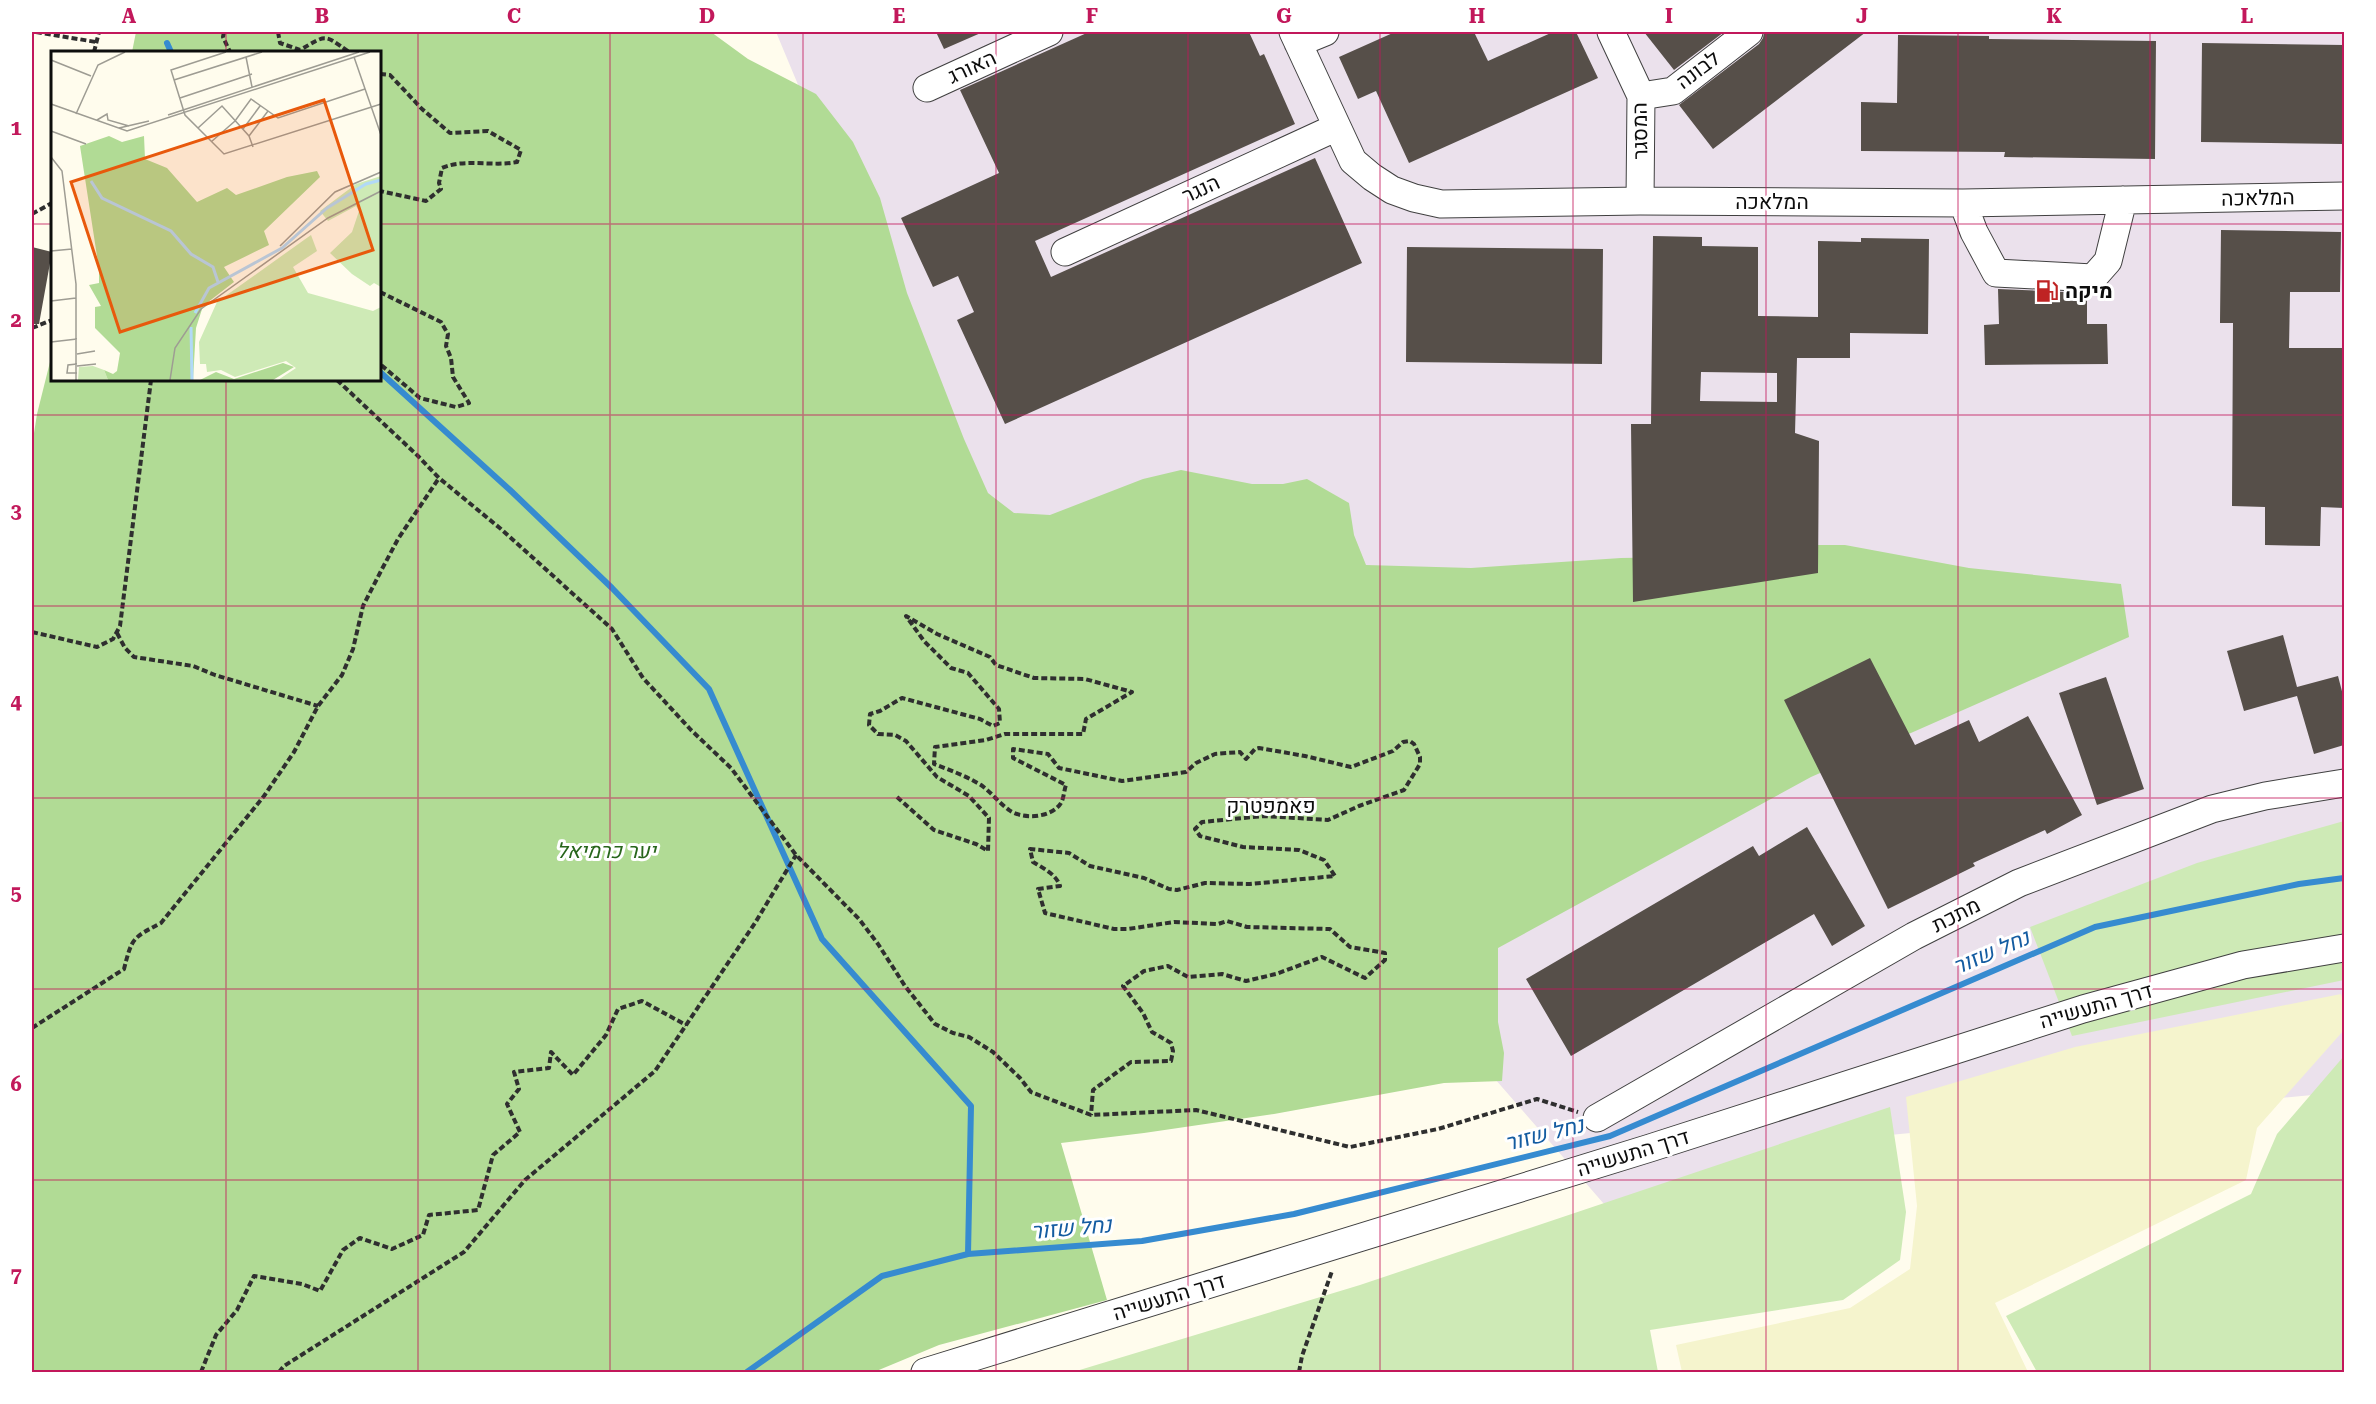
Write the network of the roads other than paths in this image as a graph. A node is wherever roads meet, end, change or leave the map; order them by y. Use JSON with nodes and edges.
{"nodes":[{"id":1,"x":1049,"y":32,"type":"edge"},
{"id":2,"x":1325,"y":32,"type":"edge"},
{"id":3,"x":1611,"y":32,"type":"edge"},
{"id":4,"x":1749,"y":32,"type":"edge"},
{"id":5,"x":1296,"y":37,"type":"edge"},
{"id":6,"x":927,"y":88,"type":"dead end"},
{"id":7,"x":1641,"y":96,"type":"junction"},
{"id":8,"x":1337,"y":127,"type":"junction"},
{"id":9,"x":2344,"y":196,"type":"edge"},
{"id":10,"x":2123,"y":200,"type":"junction"},
{"id":11,"x":1640,"y":201,"type":"junction"},
{"id":12,"x":1963,"y":203,"type":"junction"},
{"id":13,"x":1065,"y":252,"type":"dead end"},
{"id":14,"x":2344,"y":783,"type":"edge"},
{"id":15,"x":2344,"y":948,"type":"edge"},
{"id":16,"x":1597,"y":1118,"type":"road end"},
{"id":17,"x":925,"y":1372,"type":"edge"}],
"edges":[{"from":1,"to":6,"type":"street","name":"האורג"},
{"from":2,"to":5,"type":"street"},
{"from":3,"to":7,"type":"street","name":"המסגר"},
{"from":4,"to":7,"type":"street","name":"לבונה"},
{"from":5,"to":8,"type":"street","name":"המלאכה"},
{"from":7,"to":11,"type":"street","name":"המסגר"},
{"from":8,"to":11,"type":"street","name":"המלאכה"},
{"from":8,"to":13,"type":"street","name":"הנגר"},
{"from":9,"to":10,"type":"street","name":"המלאכה"},
{"from":10,"to":12,"type":"street","name":"המלאכה"},
{"from":10,"to":12,"type":"street"},
{"from":11,"to":12,"type":"street","name":"המלאכה"},
{"from":14,"to":16,"type":"street","name":"מתכת"},
{"from":15,"to":17,"type":"street","name":"דרך התעשייה"}]}
